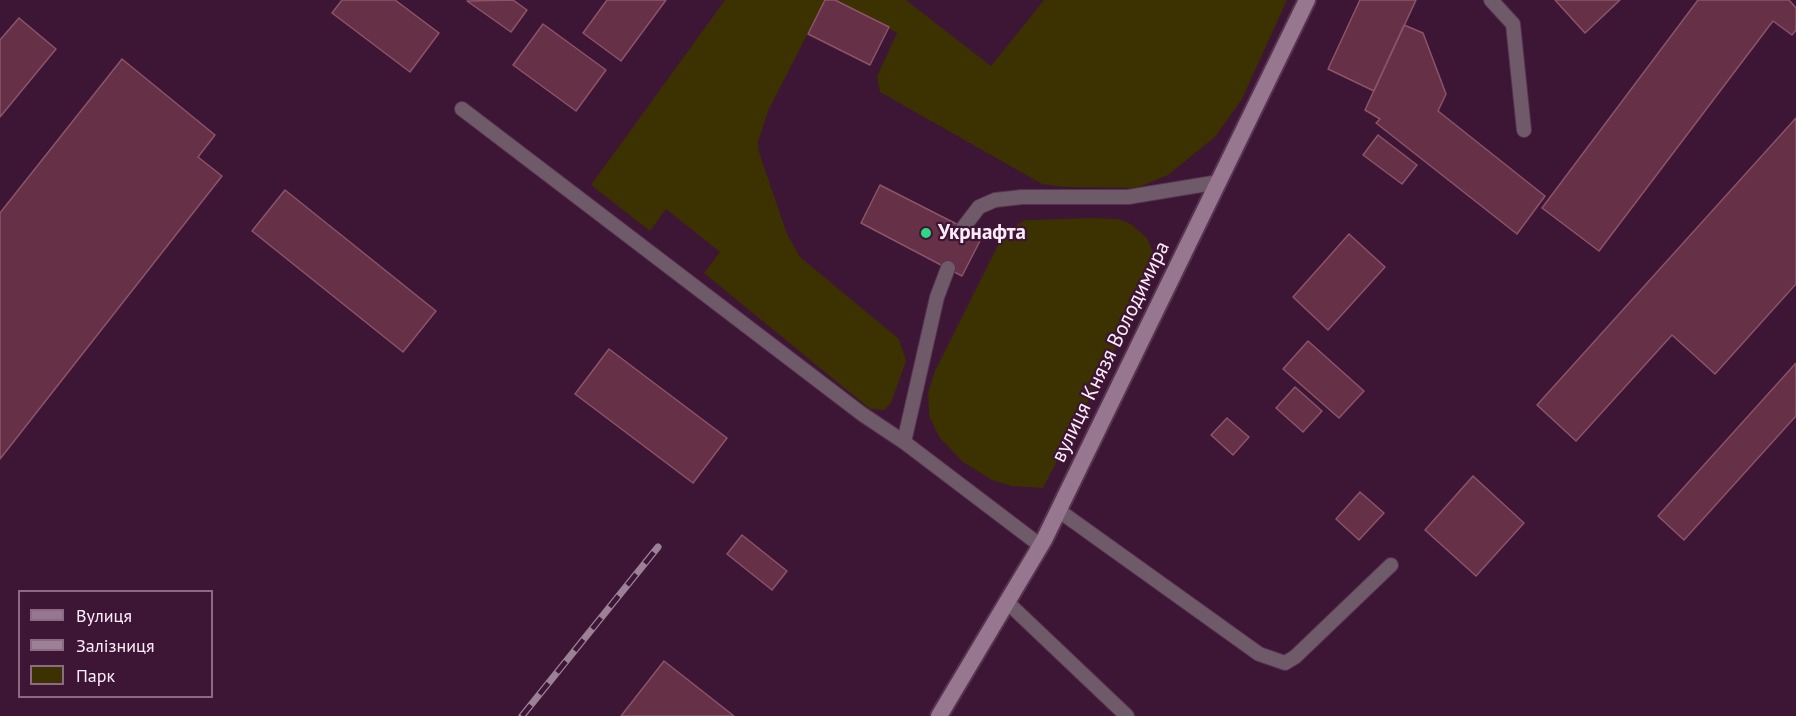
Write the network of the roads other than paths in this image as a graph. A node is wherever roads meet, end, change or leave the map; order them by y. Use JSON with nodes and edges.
{"nodes":[{"id":1,"x":1307,"y":0,"type":"edge"},
{"id":2,"x":1491,"y":0,"type":"edge"},
{"id":3,"x":462,"y":109,"type":"dead end"},
{"id":4,"x":1524,"y":130,"type":"dead end"},
{"id":5,"x":1219,"y":182,"type":"junction"},
{"id":6,"x":963,"y":228,"type":"dead end"},
{"id":7,"x":948,"y":268,"type":"dead end"},
{"id":8,"x":904,"y":442,"type":"junction"},
{"id":9,"x":1058,"y":510,"type":"junction"},
{"id":10,"x":1041,"y":546,"type":"junction"},
{"id":11,"x":1391,"y":565,"type":"dead end"},
{"id":12,"x":1007,"y":602,"type":"junction"},
{"id":13,"x":939,"y":716,"type":"edge"},
{"id":14,"x":1127,"y":716,"type":"edge"}],
"edges":[{"from":1,"to":5,"type":"main road","name":"вулиця Князя Володимира"},
{"from":2,"to":4,"type":"lane"},
{"from":3,"to":8,"type":"lane"},
{"from":5,"to":6,"type":"lane"},
{"from":5,"to":9,"type":"main road","name":"вулиця Князя Володимира"},
{"from":7,"to":8,"type":"lane"},
{"from":8,"to":10,"type":"lane"},
{"from":9,"to":10,"type":"main road","name":"вулиця Князя Володимира"},
{"from":9,"to":11,"type":"lane"},
{"from":10,"to":12,"type":"main road","name":"вулиця Князя Володимира"},
{"from":12,"to":13,"type":"main road","name":"вулиця Князя Володимира"},
{"from":12,"to":14,"type":"lane"}]}
